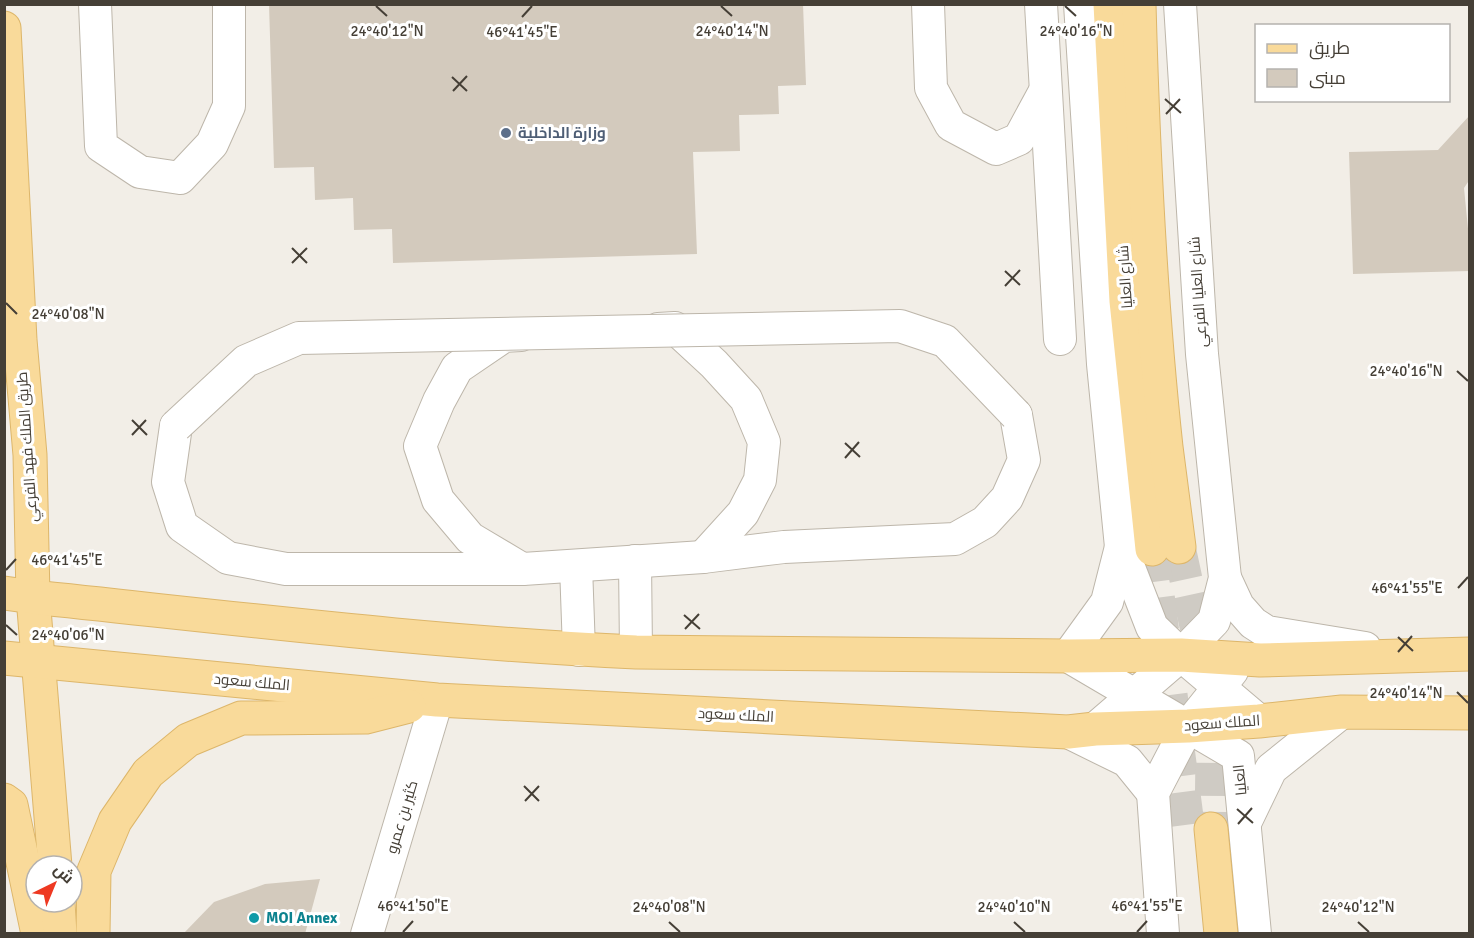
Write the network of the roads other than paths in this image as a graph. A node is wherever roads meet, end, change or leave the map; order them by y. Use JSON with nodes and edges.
{"nodes":[{"id":1,"x":95,"y":4,"type":"edge"},
{"id":2,"x":229,"y":4,"type":"edge"},
{"id":3,"x":928,"y":4,"type":"edge"},
{"id":4,"x":1041,"y":4,"type":"edge"},
{"id":5,"x":1080,"y":4,"type":"edge"},
{"id":6,"x":1110,"y":4,"type":"edge"},
{"id":7,"x":1139,"y":4,"type":"edge"},
{"id":8,"x":1180,"y":4,"type":"edge"},
{"id":9,"x":4,"y":27,"type":"edge"},
{"id":10,"x":5,"y":52,"type":"edge"},
{"id":11,"x":4,"y":58,"type":"edge"},
{"id":12,"x":1045,"y":92,"type":"junction"},
{"id":13,"x":1060,"y":339,"type":"dead end"},
{"id":14,"x":1151,"y":547,"type":"junction"},
{"id":15,"x":703,"y":557,"type":"junction"},
{"id":16,"x":634,"y":561,"type":"junction"},
{"id":17,"x":576,"y":566,"type":"junction"},
{"id":18,"x":523,"y":569,"type":"junction"},
{"id":19,"x":1225,"y":578,"type":"junction"},
{"id":20,"x":19,"y":595,"type":"edge"},
{"id":21,"x":579,"y":650,"type":"junction"},
{"id":22,"x":636,"y":652,"type":"junction"},
{"id":23,"x":1470,"y":654,"type":"edge"},
{"id":24,"x":1181,"y":655,"type":"junction"},
{"id":25,"x":1068,"y":656,"type":"junction"},
{"id":26,"x":1410,"y":656,"type":"junction"},
{"id":27,"x":4,"y":658,"type":"edge"},
{"id":28,"x":1242,"y":659,"type":"junction"},
{"id":29,"x":38,"y":662,"type":"junction"},
{"id":30,"x":1219,"y":688,"type":"junction"},
{"id":31,"x":1135,"y":695,"type":"junction"},
{"id":32,"x":437,"y":700,"type":"junction"},
{"id":33,"x":1342,"y":712,"type":"junction"},
{"id":34,"x":1470,"y":714,"type":"edge"},
{"id":35,"x":1259,"y":721,"type":"junction"},
{"id":36,"x":1188,"y":726,"type":"junction"},
{"id":37,"x":1081,"y":730,"type":"junction"},
{"id":38,"x":1153,"y":793,"type":"junction"},
{"id":39,"x":4,"y":801,"type":"edge"},
{"id":40,"x":1245,"y":823,"type":"junction"},
{"id":41,"x":54,"y":854,"type":"edge"},
{"id":42,"x":59,"y":914,"type":"edge"},
{"id":43,"x":38,"y":933,"type":"edge"},
{"id":44,"x":60,"y":933,"type":"edge"},
{"id":45,"x":93,"y":933,"type":"edge"},
{"id":46,"x":367,"y":933,"type":"edge"},
{"id":47,"x":1163,"y":933,"type":"edge"},
{"id":48,"x":1198,"y":933,"type":"edge"},
{"id":49,"x":1221,"y":933,"type":"edge"},
{"id":50,"x":1255,"y":933,"type":"edge"}],
"edges":[{"from":1,"to":2,"type":"street"},
{"from":3,"to":12,"type":"street"},
{"from":4,"to":12,"type":"street"},
{"from":5,"to":14,"type":"street"},
{"from":6,"to":14,"type":"main road","name":"شارع العليا"},
{"from":7,"to":14,"type":"main road","name":"شارع العليا"},
{"from":8,"to":19,"type":"street","name":"شارع العليا الفرعي"},
{"from":9,"to":10,"type":"main road","name":"طريق الملك فهد الفرعي"},
{"from":10,"to":11,"type":"main road"},
{"from":10,"to":20,"type":"main road","name":"طريق الملك فهد الفرعي"},
{"from":12,"to":13,"type":"street"},
{"from":14,"to":24,"type":"street"},
{"from":14,"to":25,"type":"street"},
{"from":15,"to":16,"type":"street"},
{"from":15,"to":18,"type":"street"},
{"from":15,"to":18,"type":"street","bridge":true},
{"from":16,"to":17,"type":"street"},
{"from":16,"to":22,"type":"street"},
{"from":17,"to":18,"type":"street"},
{"from":17,"to":21,"type":"street"},
{"from":19,"to":24,"type":"street","name":"شارع العليا الفرعي"},
{"from":19,"to":26,"type":"street","name":"شارع العليا الفرعي"},
{"from":20,"to":21,"type":"main road"},
{"from":20,"to":29,"type":"main road","name":"طريق الملك فهد الفرعي"},
{"from":21,"to":22,"type":"main road"},
{"from":22,"to":25,"type":"main road"},
{"from":23,"to":26,"type":"main road"},
{"from":24,"to":25,"type":"main road"},
{"from":24,"to":28,"type":"main road"},
{"from":24,"to":30,"type":"street"},
{"from":24,"to":31,"type":"street","name":"شارع العليا الفرعي"},
{"from":25,"to":31,"type":"street","name":"العليا"},
{"from":26,"to":28,"type":"main road"},
{"from":27,"to":29,"type":"main road","name":"الملك سعود"},
{"from":28,"to":30,"type":"street"},
{"from":29,"to":32,"type":"main road","name":"الملك سعود"},
{"from":29,"to":41,"type":"main road","name":"طريق الملك فهد الفرعي"},
{"from":30,"to":35,"type":"street"},
{"from":30,"to":36,"type":"street"},
{"from":31,"to":36,"type":"street","name":"العليا"},
{"from":31,"to":37,"type":"street","name":"شارع العليا الفرعي"},
{"from":32,"to":37,"type":"main road","name":"الملك سعود"},
{"from":32,"to":45,"type":"main road"},
{"from":32,"to":46,"type":"street","name":"كثير بن عمرو"},
{"from":33,"to":34,"type":"main road","name":"الملك سعود"},
{"from":33,"to":35,"type":"main road","name":"الملك سعود"},
{"from":33,"to":40,"type":"street"},
{"from":35,"to":36,"type":"main road","name":"الملك سعود"},
{"from":36,"to":37,"type":"main road","name":"الملك سعود"},
{"from":36,"to":38,"type":"street"},
{"from":36,"to":40,"type":"street","name":"العليا"},
{"from":37,"to":38,"type":"street"},
{"from":38,"to":47,"type":"street"},
{"from":39,"to":43,"type":"main road"},
{"from":40,"to":50,"type":"street","name":"العليا"},
{"from":42,"to":44,"type":"main road"},
{"from":48,"to":49,"type":"main road"}]}
